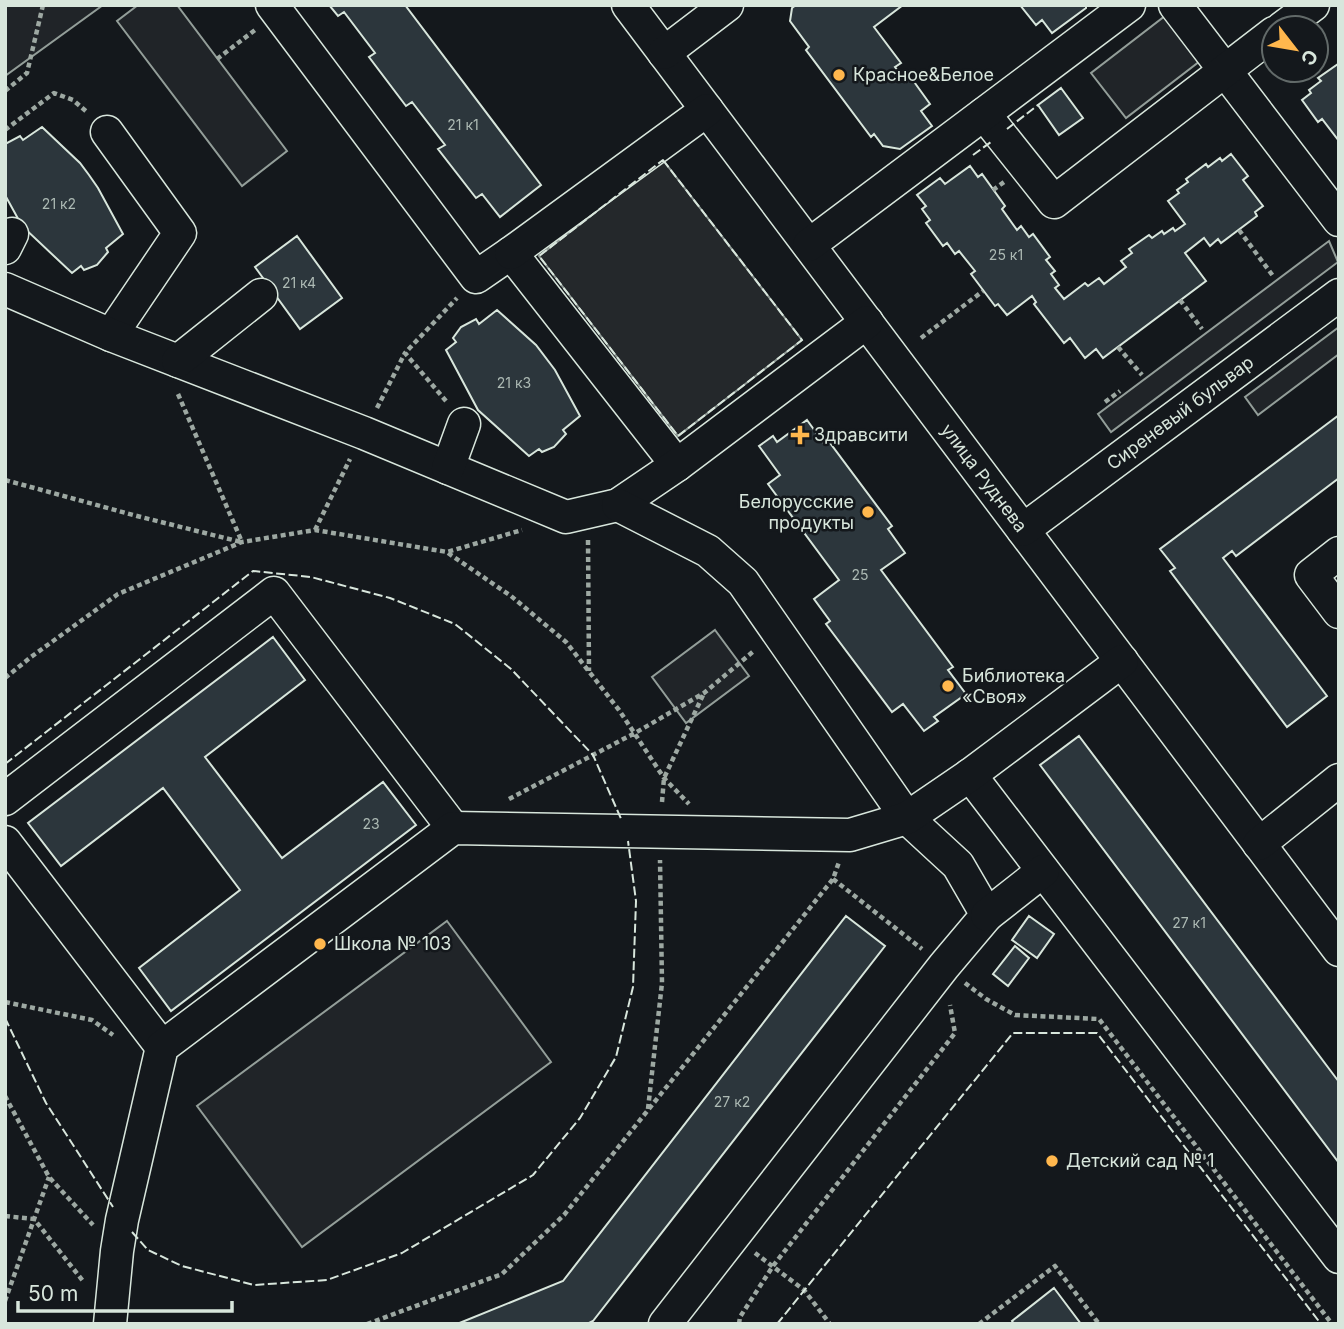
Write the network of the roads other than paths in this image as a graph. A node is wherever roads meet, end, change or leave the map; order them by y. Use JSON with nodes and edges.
{"nodes":[{"id":1,"x":628,"y":5,"type":"edge"},
{"id":2,"x":727,"y":5,"type":"edge"},
{"id":3,"x":1129,"y":5,"type":"edge"},
{"id":4,"x":275,"y":9,"type":"edge"},
{"id":5,"x":1186,"y":9,"type":"edge"},
{"id":6,"x":1260,"y":43,"type":"edge"},
{"id":7,"x":664,"y":53,"type":"junction"},
{"id":8,"x":1224,"y":70,"type":"junction"},
{"id":9,"x":707,"y":110,"type":"junction"},
{"id":10,"x":984,"y":114,"type":"junction"},
{"id":11,"x":107,"y":132,"type":"road end"},
{"id":12,"x":1339,"y":220,"type":"edge"},
{"id":13,"x":809,"y":245,"type":"junction"},
{"id":14,"x":512,"y":253,"type":"junction"},
{"id":15,"x":5,"y":289,"type":"edge"},
{"id":16,"x":261,"y":295,"type":"dead end"},
{"id":17,"x":1339,"y":295,"type":"edge"},
{"id":18,"x":867,"y":322,"type":"junction"},
{"id":19,"x":111,"y":335,"type":"junction"},
{"id":20,"x":169,"y":358,"type":"junction"},
{"id":21,"x":464,"y":424,"type":"road end"},
{"id":22,"x":677,"y":465,"type":"junction"},
{"id":23,"x":448,"y":468,"type":"junction"},
{"id":24,"x":618,"y":505,"type":"junction"},
{"id":25,"x":1023,"y":530,"type":"junction"},
{"id":26,"x":1339,"y":554,"type":"edge"},
{"id":27,"x":1339,"y":612,"type":"edge"},
{"id":28,"x":1122,"y":662,"type":"junction"},
{"id":29,"x":970,"y":775,"type":"junction"},
{"id":30,"x":1339,"y":780,"type":"edge"},
{"id":31,"x":5,"y":799,"type":"edge"},
{"id":32,"x":908,"y":818,"type":"junction"},
{"id":33,"x":453,"y":828,"type":"junction"},
{"id":34,"x":5,"y":842,"type":"edge"},
{"id":35,"x":1259,"y":844,"type":"junction"},
{"id":36,"x":1043,"y":871,"type":"junction"},
{"id":37,"x":987,"y":915,"type":"junction"},
{"id":38,"x":1339,"y":950,"type":"edge"},
{"id":39,"x":162,"y":1047,"type":"junction"},
{"id":40,"x":1339,"y":1257,"type":"edge"},
{"id":41,"x":110,"y":1319,"type":"edge"},
{"id":42,"x":665,"y":1324,"type":"edge"}],
"edges":[{"from":1,"to":7,"type":"street","name":"улица Руднева"},
{"from":2,"to":7,"type":"street"},
{"from":3,"to":10,"type":"street"},
{"from":4,"to":14,"type":"street"},
{"from":5,"to":8,"type":"street"},
{"from":6,"to":8,"type":"street"},
{"from":7,"to":9,"type":"street","name":"улица Руднева"},
{"from":8,"to":10,"type":"street"},
{"from":8,"to":12,"type":"street"},
{"from":9,"to":13,"type":"street","name":"улица Руднева"},
{"from":9,"to":14,"type":"street"},
{"from":10,"to":13,"type":"street"},
{"from":11,"to":19,"type":"street"},
{"from":13,"to":18,"type":"street","name":"улица Руднева"},
{"from":14,"to":22,"type":"street"},
{"from":15,"to":19,"type":"street"},
{"from":16,"to":20,"type":"street"},
{"from":17,"to":25,"type":"street","name":"Сиреневый бульвар"},
{"from":18,"to":22,"type":"street"},
{"from":18,"to":25,"type":"street","name":"улица Руднева"},
{"from":19,"to":20,"type":"street"},
{"from":20,"to":23,"type":"street"},
{"from":21,"to":23,"type":"street"},
{"from":22,"to":24,"type":"street"},
{"from":23,"to":24,"type":"street"},
{"from":24,"to":32,"type":"street"},
{"from":25,"to":28,"type":"street","name":"улица Руднева"},
{"from":26,"to":27,"type":"street"},
{"from":28,"to":29,"type":"street"},
{"from":28,"to":35,"type":"street","name":"улица Руднева"},
{"from":29,"to":32,"type":"street"},
{"from":29,"to":36,"type":"street"},
{"from":30,"to":35,"type":"street"},
{"from":31,"to":33,"type":"street"},
{"from":32,"to":33,"type":"street"},
{"from":32,"to":37,"type":"street"},
{"from":33,"to":39,"type":"street"},
{"from":34,"to":39,"type":"street"},
{"from":35,"to":38,"type":"street","name":"улица Руднева"},
{"from":36,"to":37,"type":"street"},
{"from":36,"to":40,"type":"street"},
{"from":37,"to":42,"type":"street"},
{"from":39,"to":41,"type":"street"}]}
